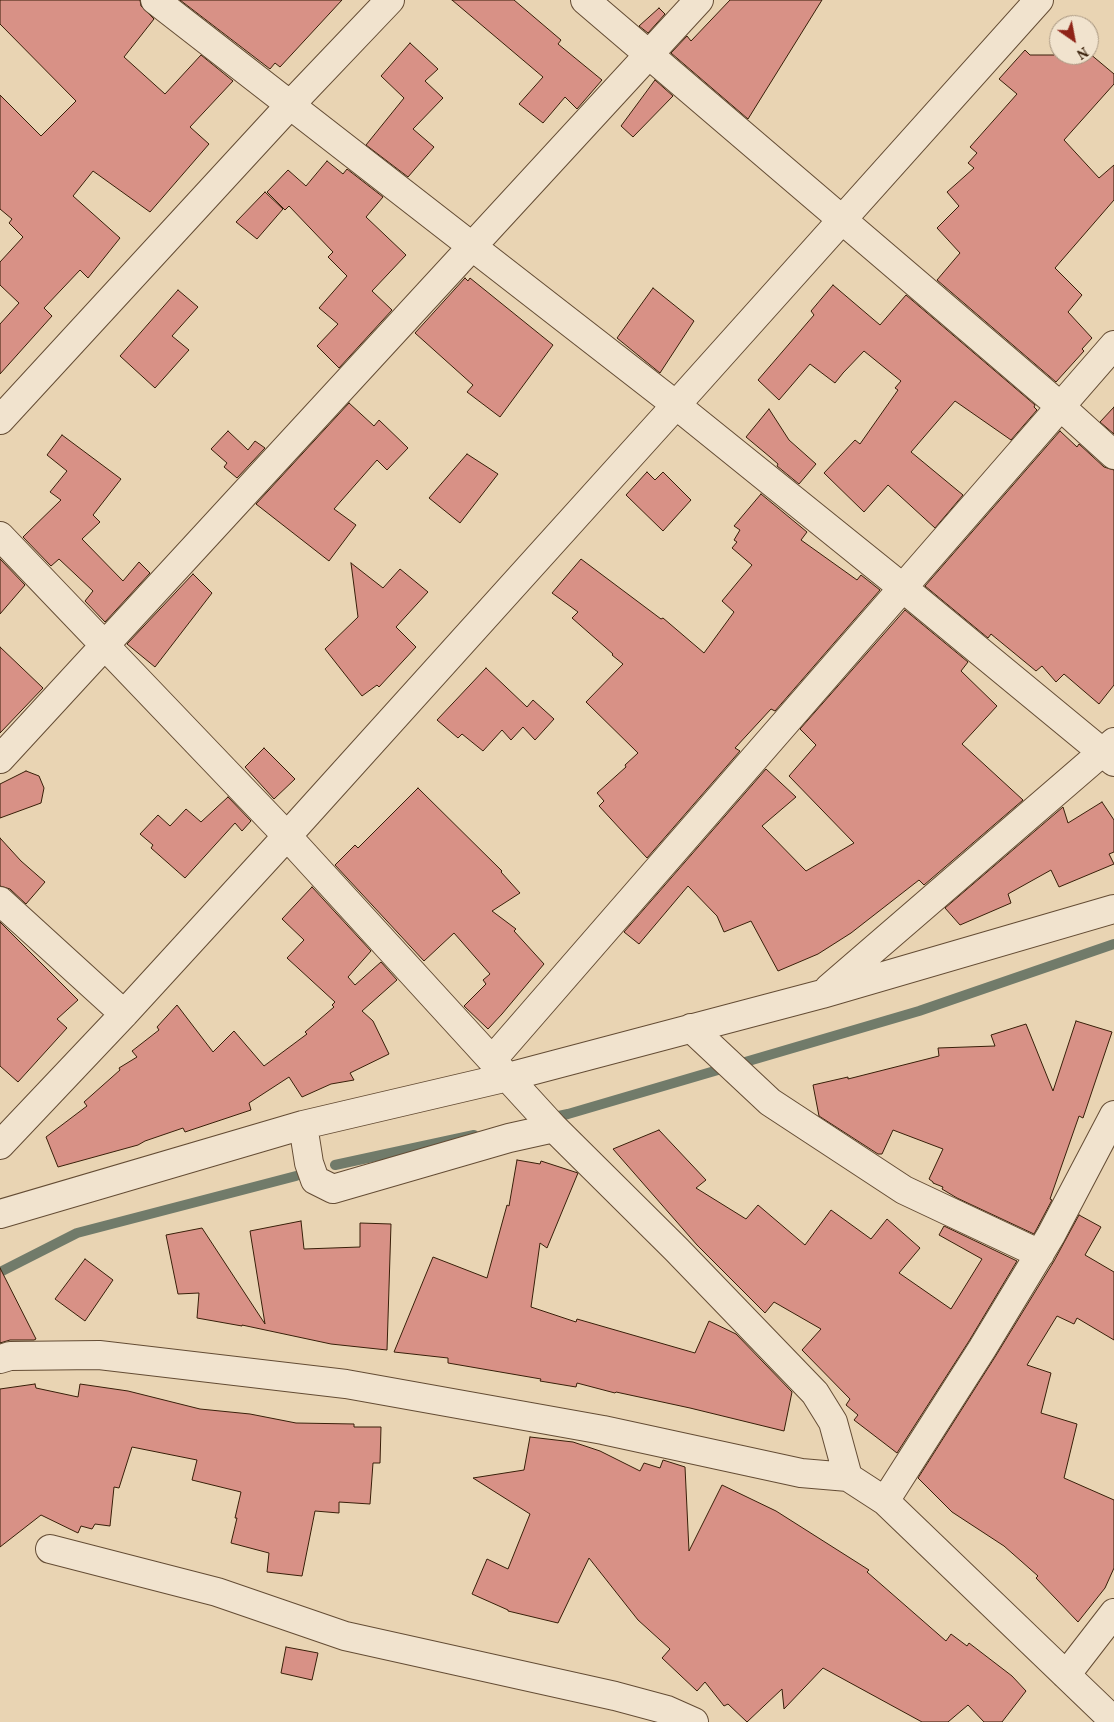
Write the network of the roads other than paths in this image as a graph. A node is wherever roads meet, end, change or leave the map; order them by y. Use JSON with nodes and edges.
{"nodes":[{"id":1,"x":155,"y":0,"type":"edge"},
{"id":2,"x":390,"y":0,"type":"edge"},
{"id":3,"x":585,"y":0,"type":"edge"},
{"id":4,"x":700,"y":0,"type":"edge"},
{"id":5,"x":1039,"y":0,"type":"edge"},
{"id":6,"x":650,"y":55,"type":"junction"},
{"id":7,"x":290,"y":106,"type":"junction"},
{"id":8,"x":842,"y":220,"type":"junction"},
{"id":9,"x":472,"y":246,"type":"junction"},
{"id":10,"x":1114,"y":345,"type":"edge"},
{"id":11,"x":676,"y":405,"type":"junction"},
{"id":12,"x":1060,"y":406,"type":"junction"},
{"id":13,"x":0,"y":420,"type":"edge"},
{"id":14,"x":1114,"y":455,"type":"edge"},
{"id":15,"x":0,"y":536,"type":"edge"},
{"id":16,"x":903,"y":588,"type":"junction"},
{"id":17,"x":105,"y":644,"type":"junction"},
{"id":18,"x":1110,"y":752,"type":"edge"},
{"id":19,"x":0,"y":759,"type":"edge"},
{"id":20,"x":286,"y":836,"type":"junction"},
{"id":21,"x":0,"y":901,"type":"edge"},
{"id":22,"x":1114,"y":909,"type":"edge"},
{"id":23,"x":822,"y":994,"type":"junction"},
{"id":24,"x":124,"y":1014,"type":"junction"},
{"id":25,"x":691,"y":1028,"type":"junction"},
{"id":26,"x":500,"y":1068,"type":"junction"},
{"id":27,"x":1114,"y":1115,"type":"edge"},
{"id":28,"x":303,"y":1125,"type":"junction"},
{"id":29,"x":554,"y":1128,"type":"junction"},
{"id":30,"x":0,"y":1145,"type":"edge"},
{"id":31,"x":0,"y":1214,"type":"edge"},
{"id":32,"x":1040,"y":1254,"type":"junction"},
{"id":33,"x":0,"y":1359,"type":"edge"},
{"id":34,"x":848,"y":1477,"type":"junction"},
{"id":35,"x":885,"y":1501,"type":"junction"},
{"id":36,"x":50,"y":1549,"type":"dead end"},
{"id":37,"x":1114,"y":1613,"type":"edge"},
{"id":38,"x":1066,"y":1675,"type":"junction"},
{"id":39,"x":1113,"y":1721,"type":"edge"},
{"id":40,"x":694,"y":1722,"type":"edge"}],
"edges":[{"from":1,"to":7,"type":"street"},
{"from":2,"to":7,"type":"street"},
{"from":3,"to":6,"type":"street"},
{"from":4,"to":6,"type":"street"},
{"from":5,"to":8,"type":"street"},
{"from":6,"to":8,"type":"street"},
{"from":6,"to":9,"type":"street"},
{"from":7,"to":9,"type":"street"},
{"from":7,"to":13,"type":"street"},
{"from":8,"to":11,"type":"street"},
{"from":8,"to":12,"type":"street"},
{"from":9,"to":11,"type":"street"},
{"from":9,"to":17,"type":"street"},
{"from":10,"to":12,"type":"street"},
{"from":11,"to":16,"type":"street"},
{"from":11,"to":20,"type":"street"},
{"from":12,"to":14,"type":"street"},
{"from":12,"to":16,"type":"street"},
{"from":15,"to":17,"type":"street"},
{"from":16,"to":18,"type":"street"},
{"from":16,"to":26,"type":"street"},
{"from":17,"to":19,"type":"street"},
{"from":17,"to":20,"type":"street"},
{"from":18,"to":23,"type":"street"},
{"from":20,"to":24,"type":"street"},
{"from":20,"to":26,"type":"street"},
{"from":21,"to":24,"type":"street"},
{"from":22,"to":23,"type":"street"},
{"from":23,"to":25,"type":"street"},
{"from":24,"to":30,"type":"street"},
{"from":25,"to":26,"type":"street"},
{"from":25,"to":32,"type":"street"},
{"from":26,"to":28,"type":"street"},
{"from":26,"to":29,"type":"street"},
{"from":27,"to":32,"type":"street"},
{"from":28,"to":29,"type":"street"},
{"from":28,"to":31,"type":"street"},
{"from":29,"to":34,"type":"street"},
{"from":32,"to":35,"type":"street"},
{"from":33,"to":34,"type":"street"},
{"from":34,"to":35,"type":"street"},
{"from":35,"to":38,"type":"street"},
{"from":36,"to":40,"type":"street"},
{"from":37,"to":38,"type":"street"},
{"from":38,"to":39,"type":"street"}]}
